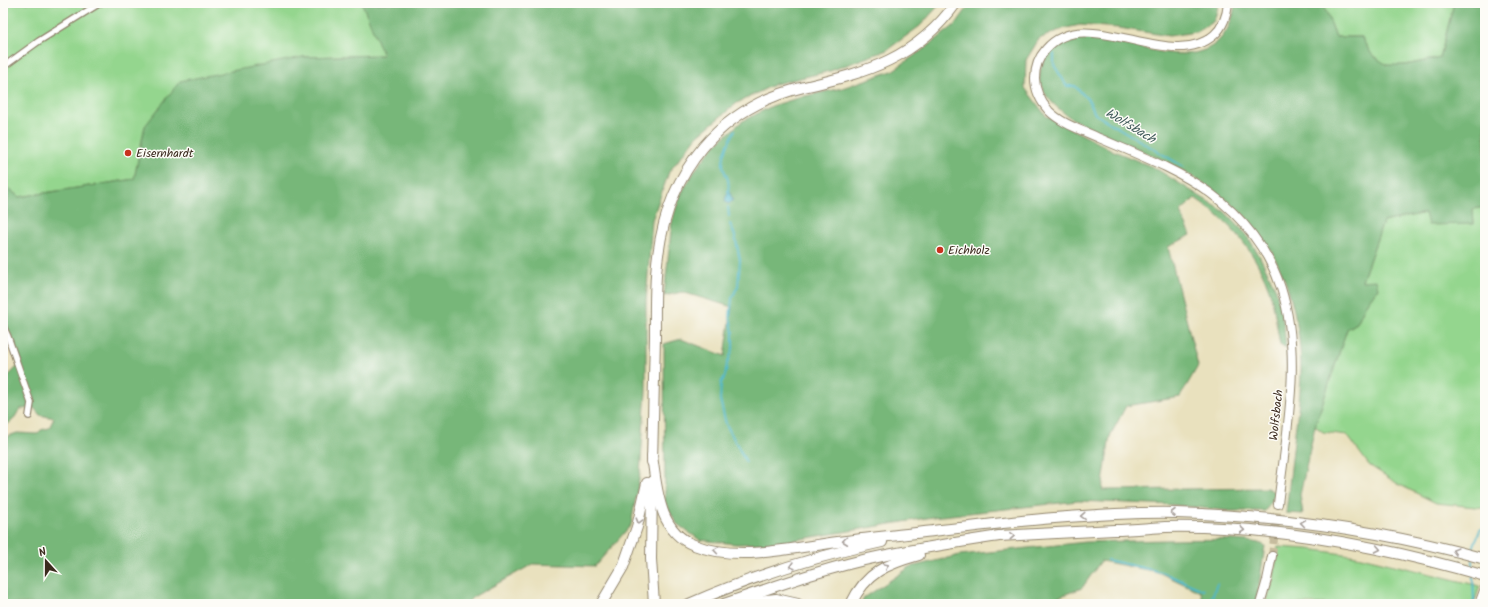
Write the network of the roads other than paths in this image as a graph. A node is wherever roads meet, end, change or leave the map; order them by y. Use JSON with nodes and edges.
{"nodes":[{"id":1,"x":100,"y":3,"type":"edge"},
{"id":2,"x":956,"y":3,"type":"edge"},
{"id":3,"x":1228,"y":3,"type":"edge"},
{"id":4,"x":3,"y":67,"type":"edge"},
{"id":5,"x":3,"y":326,"type":"edge"},
{"id":6,"x":29,"y":416,"type":"dead end"},
{"id":7,"x":652,"y":456,"type":"junction"},
{"id":8,"x":1278,"y":504,"type":"tunnel mouth"},
{"id":9,"x":939,"y":531,"type":"junction"},
{"id":10,"x":973,"y":540,"type":"junction"},
{"id":11,"x":1272,"y":556,"type":"tunnel mouth"},
{"id":12,"x":1485,"y":559,"type":"edge"},
{"id":13,"x":1485,"y":576,"type":"edge"},
{"id":14,"x":1485,"y":588,"type":"edge"},
{"id":15,"x":654,"y":602,"type":"edge"},
{"id":16,"x":601,"y":604,"type":"edge"},
{"id":17,"x":690,"y":604,"type":"edge"},
{"id":18,"x":724,"y":604,"type":"edge"},
{"id":19,"x":736,"y":604,"type":"edge"},
{"id":20,"x":798,"y":604,"type":"edge"},
{"id":21,"x":851,"y":604,"type":"edge"},
{"id":22,"x":1260,"y":604,"type":"edge"},
{"id":23,"x":1479,"y":604,"type":"edge"}],
"edges":[{"from":1,"to":4,"type":"street"},
{"from":2,"to":7,"type":"highway"},
{"from":3,"to":8,"type":"main road","name":"Wolfsbach"},
{"from":5,"to":6,"type":"street"},
{"from":9,"to":7,"type":"highway","one_way":true},
{"from":7,"to":15,"type":"highway"},
{"from":7,"to":16,"type":"highway","one_way":true},
{"from":12,"to":9,"type":"highway","one_way":true},
{"from":9,"to":17,"type":"highway","one_way":true},
{"from":10,"to":13,"type":"highway","one_way":true},
{"from":10,"to":18,"type":"highway"},
{"from":21,"to":10,"type":"highway","one_way":true},
{"from":11,"to":22,"type":"main road"},
{"from":14,"to":23,"type":"main road"},
{"from":19,"to":20,"type":"highway"}]}
